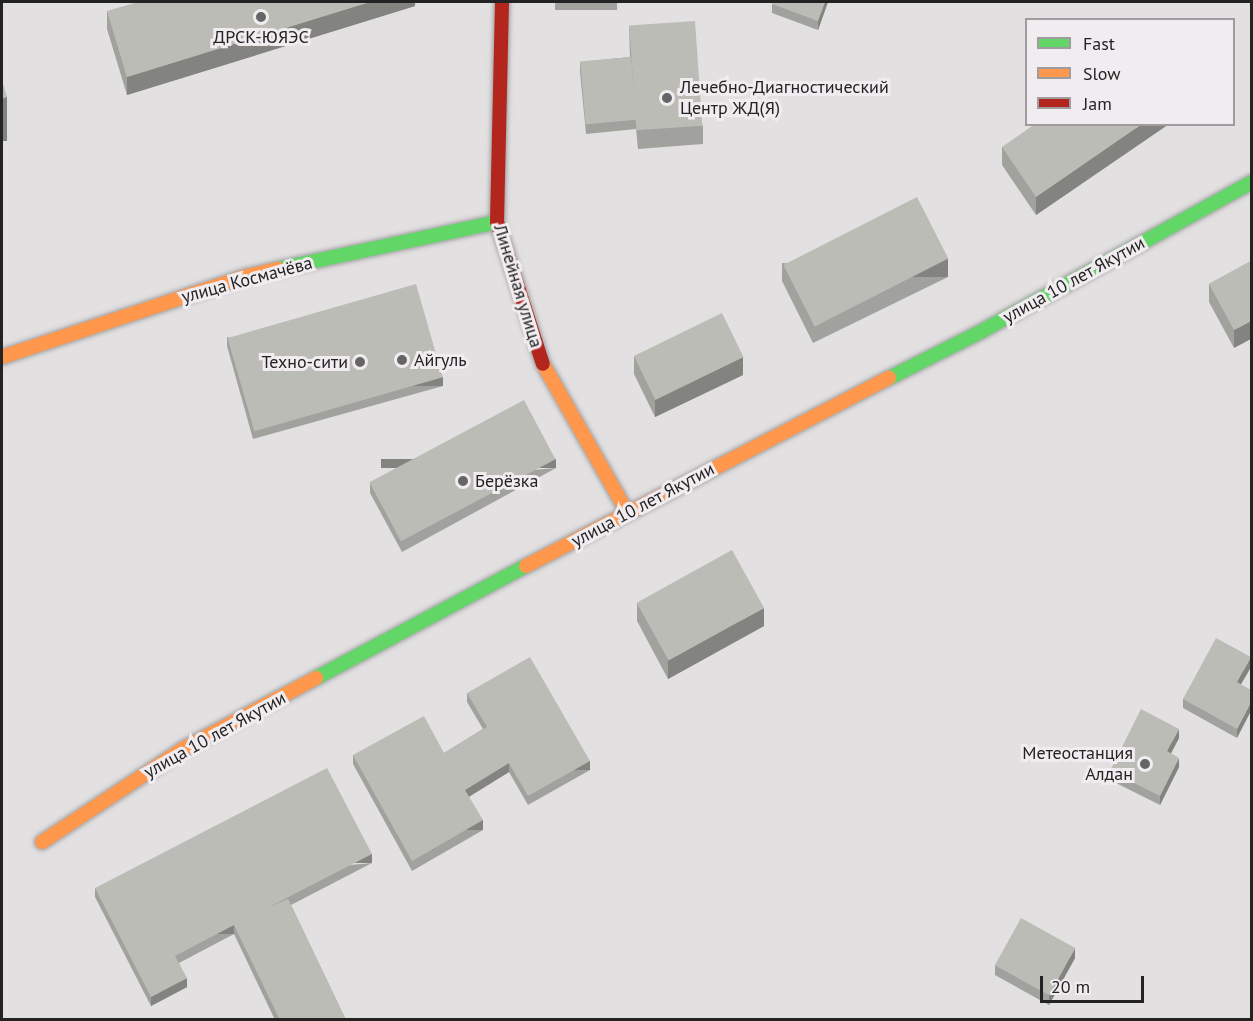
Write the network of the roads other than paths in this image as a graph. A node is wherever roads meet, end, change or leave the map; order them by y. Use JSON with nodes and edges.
{"nodes":[{"id":1,"x":502,"y":2,"type":"edge"},
{"id":2,"x":1251,"y":182,"type":"edge"},
{"id":3,"x":496,"y":222,"type":"junction"},
{"id":4,"x":2,"y":357,"type":"edge"},
{"id":5,"x":627,"y":512,"type":"junction"},
{"id":6,"x":42,"y":842,"type":"dead end"}],
"edges":[{"from":1,"to":3,"type":"street","name":"Линейная улица"},
{"from":2,"to":5,"type":"street","name":"улица 10 лет Якутии"},
{"from":3,"to":4,"type":"street","name":"улица Космачёва"},
{"from":3,"to":5,"type":"street","name":"Линейная улица"},
{"from":5,"to":6,"type":"street","name":"улица 10 лет Якутии"}]}
